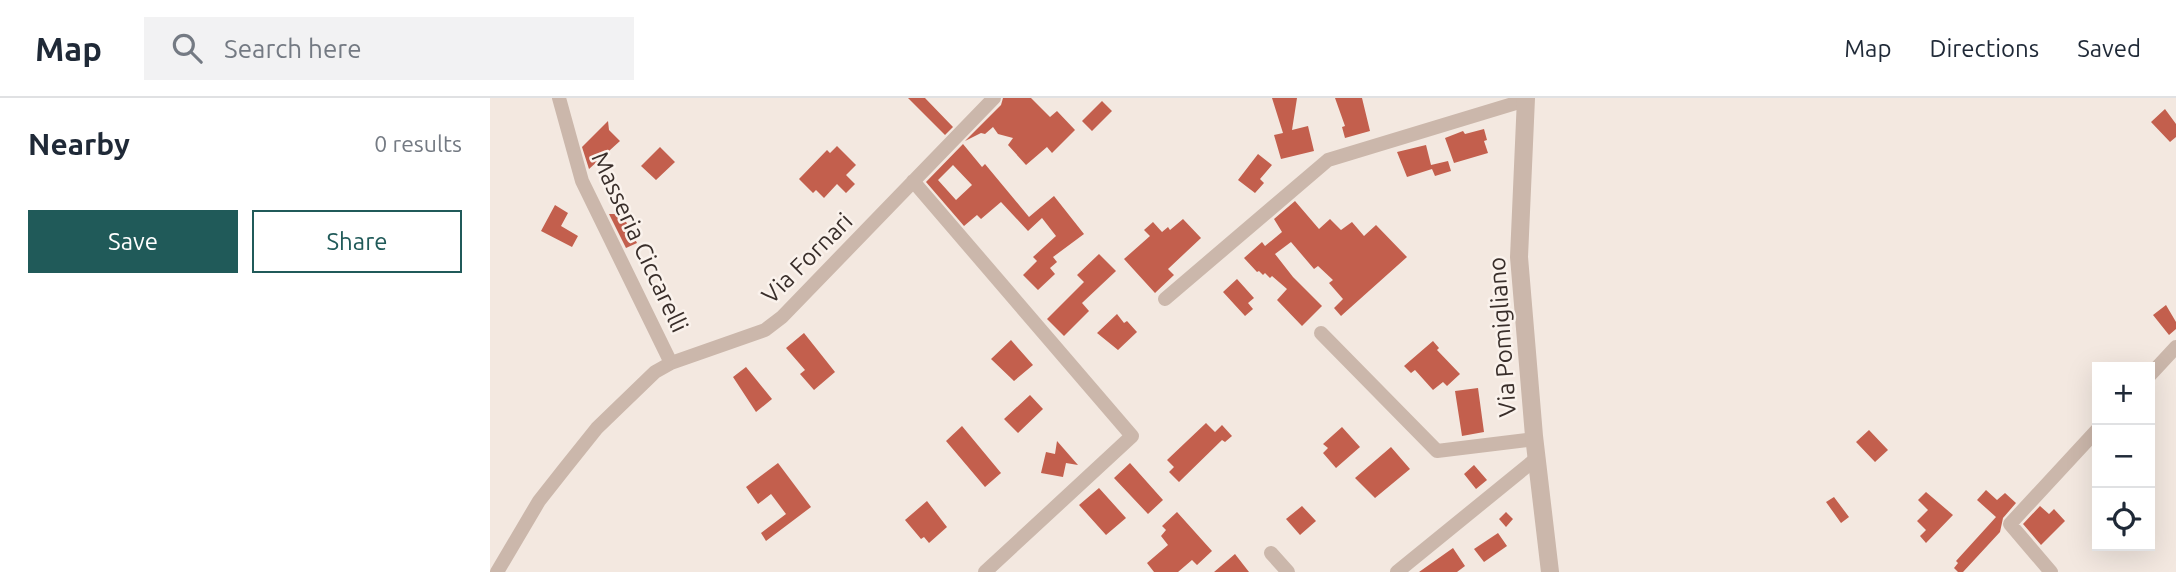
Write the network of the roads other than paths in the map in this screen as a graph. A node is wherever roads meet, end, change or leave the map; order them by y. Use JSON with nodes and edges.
{"nodes":[{"id":1,"x":559,"y":98,"type":"edge"},
{"id":2,"x":994,"y":98,"type":"edge"},
{"id":3,"x":1526,"y":99,"type":"edge"},
{"id":4,"x":913,"y":181,"type":"junction"},
{"id":5,"x":1165,"y":299,"type":"dead end"},
{"id":6,"x":1321,"y":333,"type":"dead end"},
{"id":7,"x":2176,"y":347,"type":"edge"},
{"id":8,"x":671,"y":363,"type":"junction"},
{"id":9,"x":2155,"y":370,"type":"edge"},
{"id":10,"x":2092,"y":435,"type":"edge"},
{"id":11,"x":1536,"y":449,"type":"junction"},
{"id":12,"x":1272,"y":552,"type":"dead end"},
{"id":13,"x":497,"y":572,"type":"edge"},
{"id":14,"x":985,"y":572,"type":"edge"},
{"id":15,"x":1288,"y":572,"type":"edge"},
{"id":16,"x":1397,"y":572,"type":"edge"},
{"id":17,"x":1550,"y":572,"type":"edge"},
{"id":18,"x":2051,"y":572,"type":"edge"}],
"edges":[{"from":1,"to":8,"type":"street","name":"Masseria Ciccarelli"},
{"from":2,"to":4,"type":"street","name":"Via Fornari"},
{"from":3,"to":5,"type":"street"},
{"from":3,"to":11,"type":"street","name":"Via Pomigliano"},
{"from":4,"to":8,"type":"street","name":"Via Fornari"},
{"from":4,"to":14,"type":"street"},
{"from":6,"to":11,"type":"street"},
{"from":7,"to":9,"type":"street"},
{"from":8,"to":13,"type":"street","name":"Via Fornari"},
{"from":10,"to":18,"type":"street"},
{"from":11,"to":16,"type":"street"},
{"from":11,"to":17,"type":"street","name":"Via Pomigliano"},
{"from":12,"to":15,"type":"street"}]}
